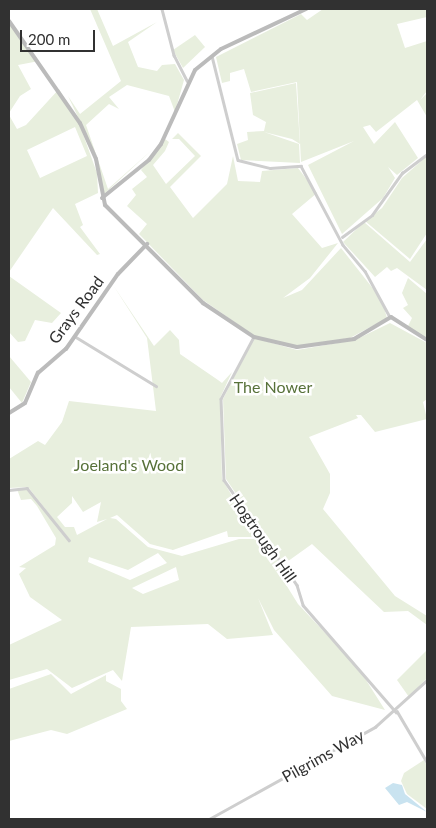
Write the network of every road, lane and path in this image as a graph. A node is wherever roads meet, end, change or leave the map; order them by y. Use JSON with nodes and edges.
{"nodes":[{"id":1,"x":162,"y":9,"type":"edge"},
{"id":2,"x":306,"y":9,"type":"edge"},
{"id":3,"x":9,"y":21,"type":"edge"},
{"id":4,"x":212,"y":56,"type":"junction"},
{"id":5,"x":187,"y":81,"type":"junction"},
{"id":6,"x":427,"y":154,"type":"edge"},
{"id":7,"x":102,"y":198,"type":"junction"},
{"id":8,"x":342,"y":237,"type":"junction"},
{"id":9,"x":147,"y":244,"type":"junction"},
{"id":10,"x":390,"y":318,"type":"junction"},
{"id":11,"x":74,"y":336,"type":"junction"},
{"id":12,"x":254,"y":337,"type":"junction"},
{"id":13,"x":427,"y":340,"type":"edge"},
{"id":14,"x":156,"y":386,"type":"dead end"},
{"id":15,"x":9,"y":413,"type":"edge"},
{"id":16,"x":9,"y":490,"type":"edge"},
{"id":17,"x":69,"y":540,"type":"dead end"},
{"id":18,"x":427,"y":680,"type":"edge"},
{"id":19,"x":396,"y":711,"type":"junction"},
{"id":20,"x":427,"y":762,"type":"edge"},
{"id":21,"x":209,"y":819,"type":"edge"}],
"edges":[{"from":1,"to":5,"type":"street"},
{"from":2,"to":4,"type":"street"},
{"from":3,"to":7,"type":"street"},
{"from":4,"to":5,"type":"street"},
{"from":4,"to":8,"type":"street"},
{"from":5,"to":7,"type":"street"},
{"from":6,"to":8,"type":"street"},
{"from":7,"to":9,"type":"street"},
{"from":8,"to":10,"type":"street"},
{"from":9,"to":11,"type":"street","name":"Grays Road"},
{"from":9,"to":12,"type":"street"},
{"from":10,"to":12,"type":"street"},
{"from":10,"to":13,"type":"street"},
{"from":11,"to":14,"type":"street"},
{"from":11,"to":15,"type":"street","name":"Grays Road"},
{"from":12,"to":19,"type":"street","name":"Hogtrough Hill"},
{"from":16,"to":17,"type":"street"},
{"from":18,"to":19,"type":"street","name":"Pilgrims Way"},
{"from":19,"to":20,"type":"street","name":"Hogtrough Hill"},
{"from":19,"to":21,"type":"street","name":"Pilgrims Way"}]}
